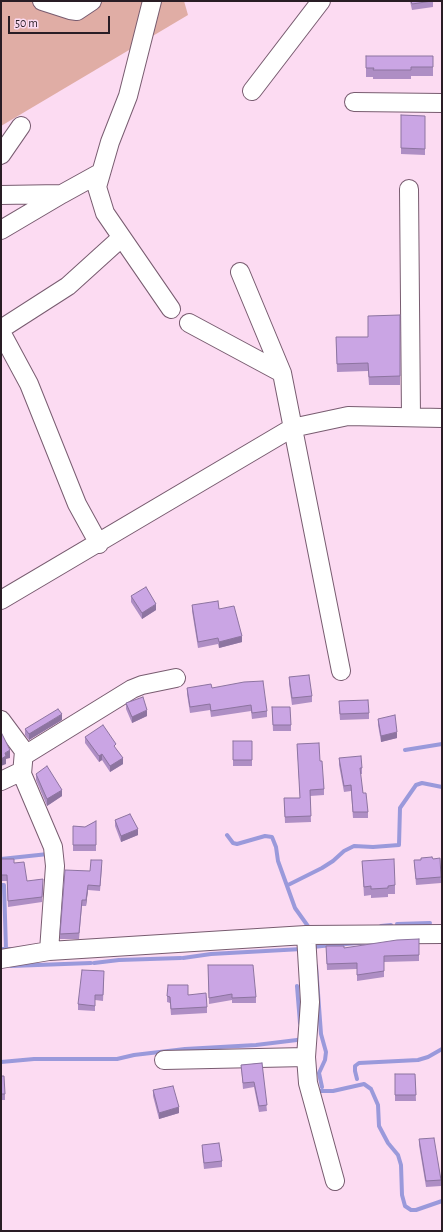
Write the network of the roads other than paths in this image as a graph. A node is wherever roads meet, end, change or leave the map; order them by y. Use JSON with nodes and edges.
{"nodes":[{"id":1,"x":42,"y":1,"type":"edge"},
{"id":2,"x":92,"y":1,"type":"edge"},
{"id":3,"x":152,"y":1,"type":"edge"},
{"id":4,"x":321,"y":1,"type":"edge"},
{"id":5,"x":252,"y":91,"type":"dead end"},
{"id":6,"x":354,"y":102,"type":"dead end"},
{"id":7,"x":442,"y":103,"type":"edge"},
{"id":8,"x":21,"y":126,"type":"dead end"},
{"id":9,"x":1,"y":155,"type":"edge"},
{"id":10,"x":100,"y":174,"type":"junction"},
{"id":11,"x":409,"y":189,"type":"dead end"},
{"id":12,"x":62,"y":194,"type":"junction"},
{"id":13,"x":1,"y":195,"type":"edge"},
{"id":14,"x":1,"y":230,"type":"edge"},
{"id":15,"x":121,"y":238,"type":"junction"},
{"id":16,"x":240,"y":272,"type":"dead end"},
{"id":17,"x":171,"y":309,"type":"dead end"},
{"id":18,"x":189,"y":323,"type":"dead end"},
{"id":19,"x":1,"y":331,"type":"edge"},
{"id":20,"x":282,"y":373,"type":"junction"},
{"id":21,"x":411,"y":417,"type":"junction"},
{"id":22,"x":442,"y":418,"type":"edge"},
{"id":23,"x":292,"y":428,"type":"junction"},
{"id":24,"x":99,"y":544,"type":"junction"},
{"id":25,"x":1,"y":600,"type":"edge"},
{"id":26,"x":341,"y":671,"type":"dead end"},
{"id":27,"x":176,"y":678,"type":"dead end"},
{"id":28,"x":1,"y":720,"type":"edge"},
{"id":29,"x":23,"y":763,"type":"junction"},
{"id":30,"x":1,"y":782,"type":"edge"},
{"id":31,"x":442,"y":934,"type":"edge"},
{"id":32,"x":306,"y":935,"type":"junction"},
{"id":33,"x":49,"y":951,"type":"junction"},
{"id":34,"x":1,"y":959,"type":"edge"},
{"id":35,"x":306,"y":1057,"type":"junction"},
{"id":36,"x":164,"y":1060,"type":"dead end"},
{"id":37,"x":335,"y":1181,"type":"dead end"}],
"edges":[{"from":1,"to":2,"type":"street"},
{"from":3,"to":10,"type":"street"},
{"from":4,"to":5,"type":"street"},
{"from":6,"to":7,"type":"street"},
{"from":8,"to":9,"type":"street"},
{"from":10,"to":12,"type":"street"},
{"from":10,"to":15,"type":"street"},
{"from":11,"to":21,"type":"street"},
{"from":12,"to":13,"type":"street"},
{"from":12,"to":14,"type":"street"},
{"from":15,"to":17,"type":"street"},
{"from":15,"to":19,"type":"street"},
{"from":16,"to":20,"type":"street"},
{"from":18,"to":20,"type":"street"},
{"from":19,"to":24,"type":"street"},
{"from":20,"to":23,"type":"street"},
{"from":21,"to":22,"type":"street"},
{"from":21,"to":23,"type":"street"},
{"from":23,"to":24,"type":"street"},
{"from":23,"to":26,"type":"street"},
{"from":24,"to":25,"type":"street"},
{"from":27,"to":29,"type":"street"},
{"from":28,"to":29,"type":"street"},
{"from":29,"to":30,"type":"street"},
{"from":29,"to":33,"type":"street"},
{"from":31,"to":32,"type":"street"},
{"from":32,"to":33,"type":"street"},
{"from":32,"to":35,"type":"street"},
{"from":33,"to":34,"type":"street"},
{"from":35,"to":36,"type":"street"},
{"from":35,"to":37,"type":"street"}]}
